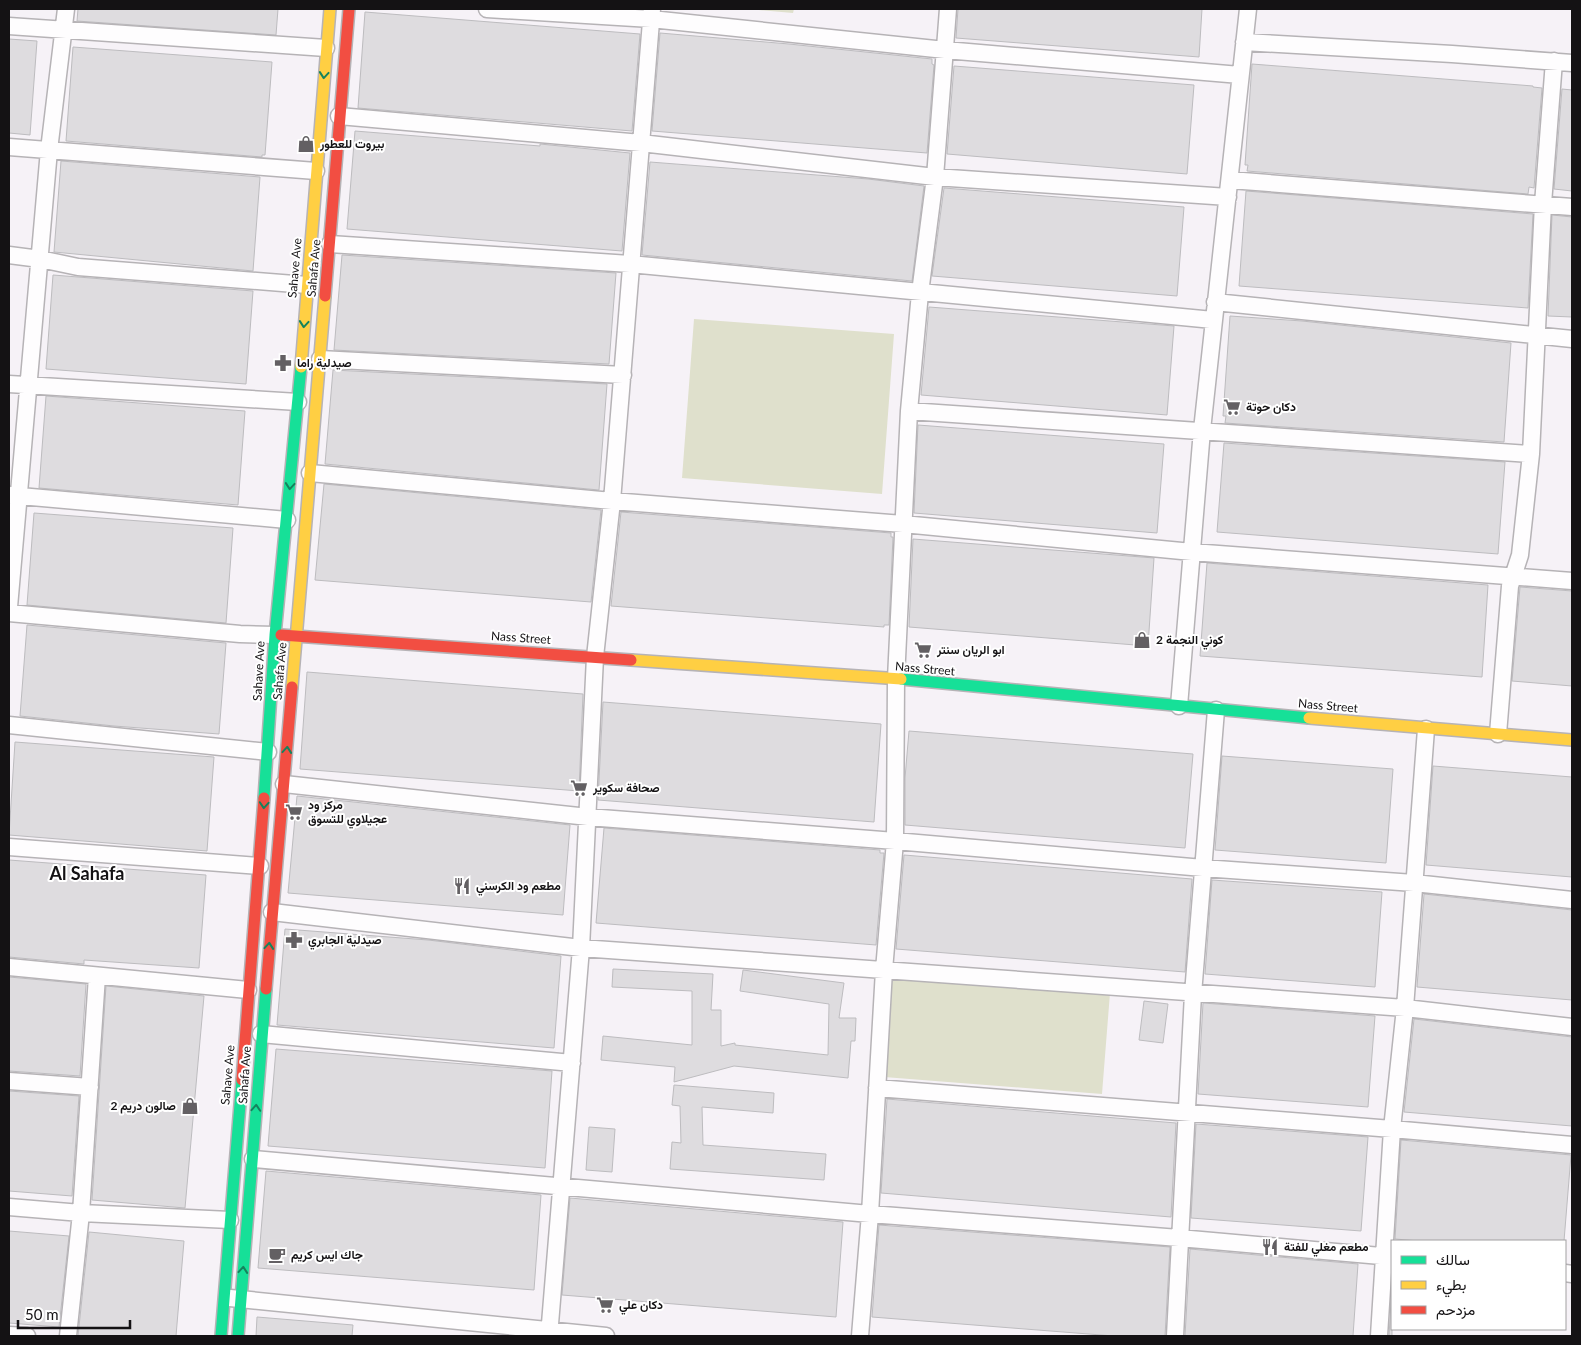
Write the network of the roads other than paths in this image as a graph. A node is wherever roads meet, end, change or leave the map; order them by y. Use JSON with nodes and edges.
{"nodes":[{"id":1,"x":66,"y":9,"type":"edge"},
{"id":2,"x":330,"y":9,"type":"edge"},
{"id":3,"x":349,"y":9,"type":"edge"},
{"id":4,"x":487,"y":9,"type":"edge"},
{"id":5,"x":948,"y":9,"type":"edge"},
{"id":6,"x":1248,"y":9,"type":"edge"},
{"id":7,"x":652,"y":14,"type":"edge"},
{"id":8,"x":9,"y":26,"type":"edge"},
{"id":9,"x":64,"y":30,"type":"junction"},
{"id":10,"x":1244,"y":42,"type":"junction"},
{"id":11,"x":326,"y":48,"type":"junction"},
{"id":12,"x":945,"y":50,"type":"junction"},
{"id":13,"x":1554,"y":61,"type":"junction"},
{"id":14,"x":1572,"y":63,"type":"edge"},
{"id":15,"x":1240,"y":75,"type":"junction"},
{"id":16,"x":339,"y":116,"type":"junction"},
{"id":17,"x":641,"y":143,"type":"junction"},
{"id":18,"x":9,"y":147,"type":"edge"},
{"id":19,"x":50,"y":150,"type":"junction"},
{"id":20,"x":316,"y":171,"type":"junction"},
{"id":21,"x":935,"y":177,"type":"junction"},
{"id":22,"x":1230,"y":180,"type":"junction"},
{"id":23,"x":1228,"y":197,"type":"junction"},
{"id":24,"x":1542,"y":204,"type":"junction"},
{"id":25,"x":1572,"y":207,"type":"edge"},
{"id":26,"x":330,"y":244,"type":"junction"},
{"id":27,"x":9,"y":255,"type":"edge"},
{"id":28,"x":40,"y":259,"type":"junction"},
{"id":29,"x":630,"y":264,"type":"junction"},
{"id":30,"x":307,"y":285,"type":"junction"},
{"id":31,"x":920,"y":293,"type":"junction"},
{"id":32,"x":1215,"y":302,"type":"junction"},
{"id":33,"x":1213,"y":320,"type":"junction"},
{"id":34,"x":1536,"y":336,"type":"junction"},
{"id":35,"x":1572,"y":339,"type":"edge"},
{"id":36,"x":320,"y":359,"type":"junction"},
{"id":37,"x":623,"y":376,"type":"junction"},
{"id":38,"x":9,"y":384,"type":"edge"},
{"id":39,"x":29,"y":386,"type":"junction"},
{"id":40,"x":298,"y":402,"type":"junction"},
{"id":41,"x":909,"y":410,"type":"junction"},
{"id":42,"x":1202,"y":430,"type":"junction"},
{"id":43,"x":1531,"y":454,"type":"junction"},
{"id":44,"x":310,"y":473,"type":"junction"},
{"id":45,"x":13,"y":495,"type":"edge"},
{"id":46,"x":612,"y":501,"type":"junction"},
{"id":47,"x":287,"y":520,"type":"junction"},
{"id":48,"x":903,"y":524,"type":"junction"},
{"id":49,"x":1192,"y":552,"type":"junction"},
{"id":50,"x":1513,"y":576,"type":"junction"},
{"id":51,"x":1572,"y":581,"type":"edge"},
{"id":52,"x":9,"y":607,"type":"edge"},
{"id":53,"x":9,"y":613,"type":"edge"},
{"id":54,"x":275,"y":635,"type":"junction"},
{"id":55,"x":296,"y":635,"type":"junction"},
{"id":56,"x":595,"y":657,"type":"junction"},
{"id":57,"x":896,"y":680,"type":"junction"},
{"id":58,"x":1179,"y":706,"type":"junction"},
{"id":59,"x":1216,"y":710,"type":"junction"},
{"id":60,"x":9,"y":726,"type":"edge"},
{"id":61,"x":1426,"y":729,"type":"junction"},
{"id":62,"x":1498,"y":734,"type":"junction"},
{"id":63,"x":1572,"y":740,"type":"edge"},
{"id":64,"x":268,"y":752,"type":"junction"},
{"id":65,"x":284,"y":784,"type":"junction"},
{"id":66,"x":588,"y":817,"type":"junction"},
{"id":67,"x":895,"y":841,"type":"junction"},
{"id":68,"x":9,"y":847,"type":"edge"},
{"id":69,"x":260,"y":866,"type":"junction"},
{"id":70,"x":1203,"y":868,"type":"junction"},
{"id":71,"x":1414,"y":883,"type":"junction"},
{"id":72,"x":1572,"y":900,"type":"edge"},
{"id":73,"x":272,"y":912,"type":"junction"},
{"id":74,"x":581,"y":948,"type":"junction"},
{"id":75,"x":9,"y":967,"type":"edge"},
{"id":76,"x":884,"y":970,"type":"junction"},
{"id":77,"x":97,"y":976,"type":"junction"},
{"id":78,"x":248,"y":990,"type":"junction"},
{"id":79,"x":1193,"y":994,"type":"junction"},
{"id":80,"x":1406,"y":1008,"type":"junction"},
{"id":81,"x":1572,"y":1027,"type":"edge"},
{"id":82,"x":262,"y":1034,"type":"junction"},
{"id":83,"x":572,"y":1063,"type":"junction"},
{"id":84,"x":9,"y":1081,"type":"edge"},
{"id":85,"x":90,"y":1087,"type":"junction"},
{"id":86,"x":877,"y":1088,"type":"junction"},
{"id":87,"x":1186,"y":1112,"type":"junction"},
{"id":88,"x":1392,"y":1129,"type":"junction"},
{"id":89,"x":1572,"y":1145,"type":"edge"},
{"id":90,"x":253,"y":1159,"type":"junction"},
{"id":91,"x":561,"y":1186,"type":"junction"},
{"id":92,"x":9,"y":1207,"type":"edge"},
{"id":93,"x":81,"y":1213,"type":"junction"},
{"id":94,"x":870,"y":1214,"type":"junction"},
{"id":95,"x":230,"y":1220,"type":"junction"},
{"id":96,"x":1178,"y":1238,"type":"junction"},
{"id":97,"x":1388,"y":1256,"type":"edge"},
{"id":98,"x":224,"y":1298,"type":"junction"},
{"id":99,"x":240,"y":1300,"type":"junction"},
{"id":100,"x":549,"y":1334,"type":"edge"},
{"id":101,"x":9,"y":1335,"type":"edge"},
{"id":102,"x":28,"y":1336,"type":"edge"},
{"id":103,"x":68,"y":1336,"type":"edge"},
{"id":104,"x":221,"y":1336,"type":"edge"},
{"id":105,"x":238,"y":1336,"type":"edge"},
{"id":106,"x":606,"y":1336,"type":"edge"},
{"id":107,"x":860,"y":1336,"type":"edge"},
{"id":108,"x":1175,"y":1336,"type":"edge"},
{"id":109,"x":1379,"y":1336,"type":"edge"}],
"edges":[{"from":1,"to":9,"type":"street"},
{"from":2,"to":11,"type":"main road","name":"Sahave Ave"},
{"from":3,"to":16,"type":"main road","name":"Sahafa Ave"},
{"from":4,"to":7,"type":"street"},
{"from":5,"to":12,"type":"street"},
{"from":6,"to":10,"type":"street"},
{"from":7,"to":12,"type":"street"},
{"from":7,"to":17,"type":"street"},
{"from":8,"to":9,"type":"street"},
{"from":9,"to":11,"type":"street"},
{"from":9,"to":19,"type":"street"},
{"from":10,"to":13,"type":"street"},
{"from":10,"to":15,"type":"street"},
{"from":11,"to":20,"type":"main road","name":"Sahave Ave","one_way":true},
{"from":12,"to":15,"type":"street"},
{"from":12,"to":21,"type":"street"},
{"from":13,"to":14,"type":"street"},
{"from":13,"to":24,"type":"street"},
{"from":15,"to":22,"type":"street"},
{"from":16,"to":17,"type":"street"},
{"from":16,"to":26,"type":"main road","name":"Sahafa Ave"},
{"from":17,"to":21,"type":"street"},
{"from":17,"to":29,"type":"street"},
{"from":18,"to":19,"type":"street"},
{"from":19,"to":20,"type":"street"},
{"from":19,"to":28,"type":"street"},
{"from":20,"to":30,"type":"main road","name":"Sahave Ave"},
{"from":21,"to":23,"type":"street"},
{"from":21,"to":31,"type":"street"},
{"from":22,"to":23,"type":"street"},
{"from":22,"to":24,"type":"street"},
{"from":23,"to":32,"type":"street"},
{"from":24,"to":25,"type":"street"},
{"from":24,"to":34,"type":"street"},
{"from":26,"to":29,"type":"street"},
{"from":26,"to":36,"type":"main road","name":"Sahafa Ave"},
{"from":27,"to":28,"type":"street"},
{"from":28,"to":30,"type":"street"},
{"from":28,"to":39,"type":"street"},
{"from":29,"to":31,"type":"street"},
{"from":29,"to":37,"type":"street"},
{"from":30,"to":40,"type":"main road","name":"Sahave Ave","one_way":true},
{"from":31,"to":33,"type":"street"},
{"from":31,"to":41,"type":"street"},
{"from":32,"to":33,"type":"street"},
{"from":32,"to":34,"type":"street"},
{"from":33,"to":42,"type":"street"},
{"from":34,"to":35,"type":"street"},
{"from":34,"to":43,"type":"street"},
{"from":36,"to":37,"type":"street"},
{"from":36,"to":44,"type":"main road","name":"Sahafa Ave"},
{"from":37,"to":46,"type":"street"},
{"from":38,"to":39,"type":"street"},
{"from":39,"to":40,"type":"street"},
{"from":39,"to":45,"type":"street"},
{"from":40,"to":47,"type":"main road","name":"Sahave Ave","one_way":true},
{"from":41,"to":42,"type":"street"},
{"from":41,"to":48,"type":"street"},
{"from":42,"to":43,"type":"street"},
{"from":42,"to":49,"type":"street"},
{"from":43,"to":50,"type":"street"},
{"from":44,"to":46,"type":"street"},
{"from":44,"to":55,"type":"main road","name":"Sahafa Ave"},
{"from":45,"to":47,"type":"street"},
{"from":45,"to":52,"type":"street"},
{"from":46,"to":48,"type":"street"},
{"from":46,"to":56,"type":"street"},
{"from":47,"to":54,"type":"main road","name":"Sahave Ave"},
{"from":48,"to":49,"type":"street"},
{"from":48,"to":57,"type":"street"},
{"from":49,"to":50,"type":"street"},
{"from":49,"to":58,"type":"street"},
{"from":50,"to":51,"type":"street"},
{"from":50,"to":62,"type":"street"},
{"from":53,"to":54,"type":"street"},
{"from":54,"to":55,"type":"main road","name":"Nass Street"},
{"from":54,"to":64,"type":"main road","name":"Sahave Ave"},
{"from":55,"to":56,"type":"main road","name":"Nass Street"},
{"from":65,"to":55,"type":"main road","name":"Sahafa Ave","one_way":true},
{"from":56,"to":57,"type":"main road","name":"Nass Street"},
{"from":56,"to":66,"type":"street"},
{"from":57,"to":58,"type":"main road","name":"Nass Street"},
{"from":57,"to":67,"type":"street"},
{"from":58,"to":59,"type":"main road","name":"Nass Street"},
{"from":59,"to":61,"type":"main road","name":"Nass Street"},
{"from":59,"to":70,"type":"street"},
{"from":60,"to":64,"type":"street"},
{"from":61,"to":62,"type":"main road","name":"Nass Street"},
{"from":61,"to":71,"type":"street"},
{"from":62,"to":63,"type":"main road","name":"Nass Street"},
{"from":64,"to":69,"type":"main road","name":"Sahave Ave","one_way":true},
{"from":65,"to":66,"type":"street"},
{"from":65,"to":73,"type":"main road","name":"Sahafa Ave"},
{"from":66,"to":67,"type":"street"},
{"from":66,"to":74,"type":"street"},
{"from":67,"to":70,"type":"street"},
{"from":67,"to":76,"type":"street"},
{"from":68,"to":69,"type":"street"},
{"from":69,"to":78,"type":"main road","name":"Sahave Ave"},
{"from":70,"to":71,"type":"street"},
{"from":70,"to":79,"type":"street"},
{"from":71,"to":72,"type":"street"},
{"from":71,"to":80,"type":"street"},
{"from":73,"to":74,"type":"street"},
{"from":82,"to":73,"type":"main road","name":"Sahafa Ave","one_way":true},
{"from":74,"to":76,"type":"street"},
{"from":74,"to":83,"type":"street"},
{"from":75,"to":77,"type":"street"},
{"from":76,"to":79,"type":"street"},
{"from":76,"to":86,"type":"street"},
{"from":77,"to":78,"type":"street"},
{"from":77,"to":85,"type":"street"},
{"from":78,"to":95,"type":"main road","name":"Sahave Ave"},
{"from":79,"to":80,"type":"street"},
{"from":79,"to":87,"type":"street"},
{"from":80,"to":81,"type":"street"},
{"from":80,"to":88,"type":"street"},
{"from":82,"to":83,"type":"street"},
{"from":90,"to":82,"type":"main road","name":"Sahafa Ave","one_way":true},
{"from":83,"to":91,"type":"street"},
{"from":84,"to":85,"type":"street"},
{"from":85,"to":93,"type":"street"},
{"from":86,"to":87,"type":"street"},
{"from":86,"to":94,"type":"street"},
{"from":87,"to":88,"type":"street"},
{"from":87,"to":96,"type":"street"},
{"from":88,"to":89,"type":"street"},
{"from":88,"to":97,"type":"street"},
{"from":90,"to":91,"type":"street"},
{"from":99,"to":90,"type":"main road","name":"Sahafa Ave","one_way":true},
{"from":91,"to":94,"type":"street"},
{"from":91,"to":100,"type":"street"},
{"from":92,"to":93,"type":"street"},
{"from":93,"to":95,"type":"street"},
{"from":93,"to":103,"type":"street"},
{"from":94,"to":96,"type":"street"},
{"from":94,"to":107,"type":"street"},
{"from":95,"to":98,"type":"main road","name":"Sahave Ave"},
{"from":96,"to":97,"type":"street"},
{"from":96,"to":108,"type":"street"},
{"from":97,"to":109,"type":"street"},
{"from":98,"to":99,"type":"street"},
{"from":98,"to":104,"type":"main road","name":"Sahave Ave"},
{"from":99,"to":100,"type":"street"},
{"from":99,"to":105,"type":"main road","name":"Sahafa Ave"},
{"from":100,"to":106,"type":"street"},
{"from":101,"to":102,"type":"street"}]}
